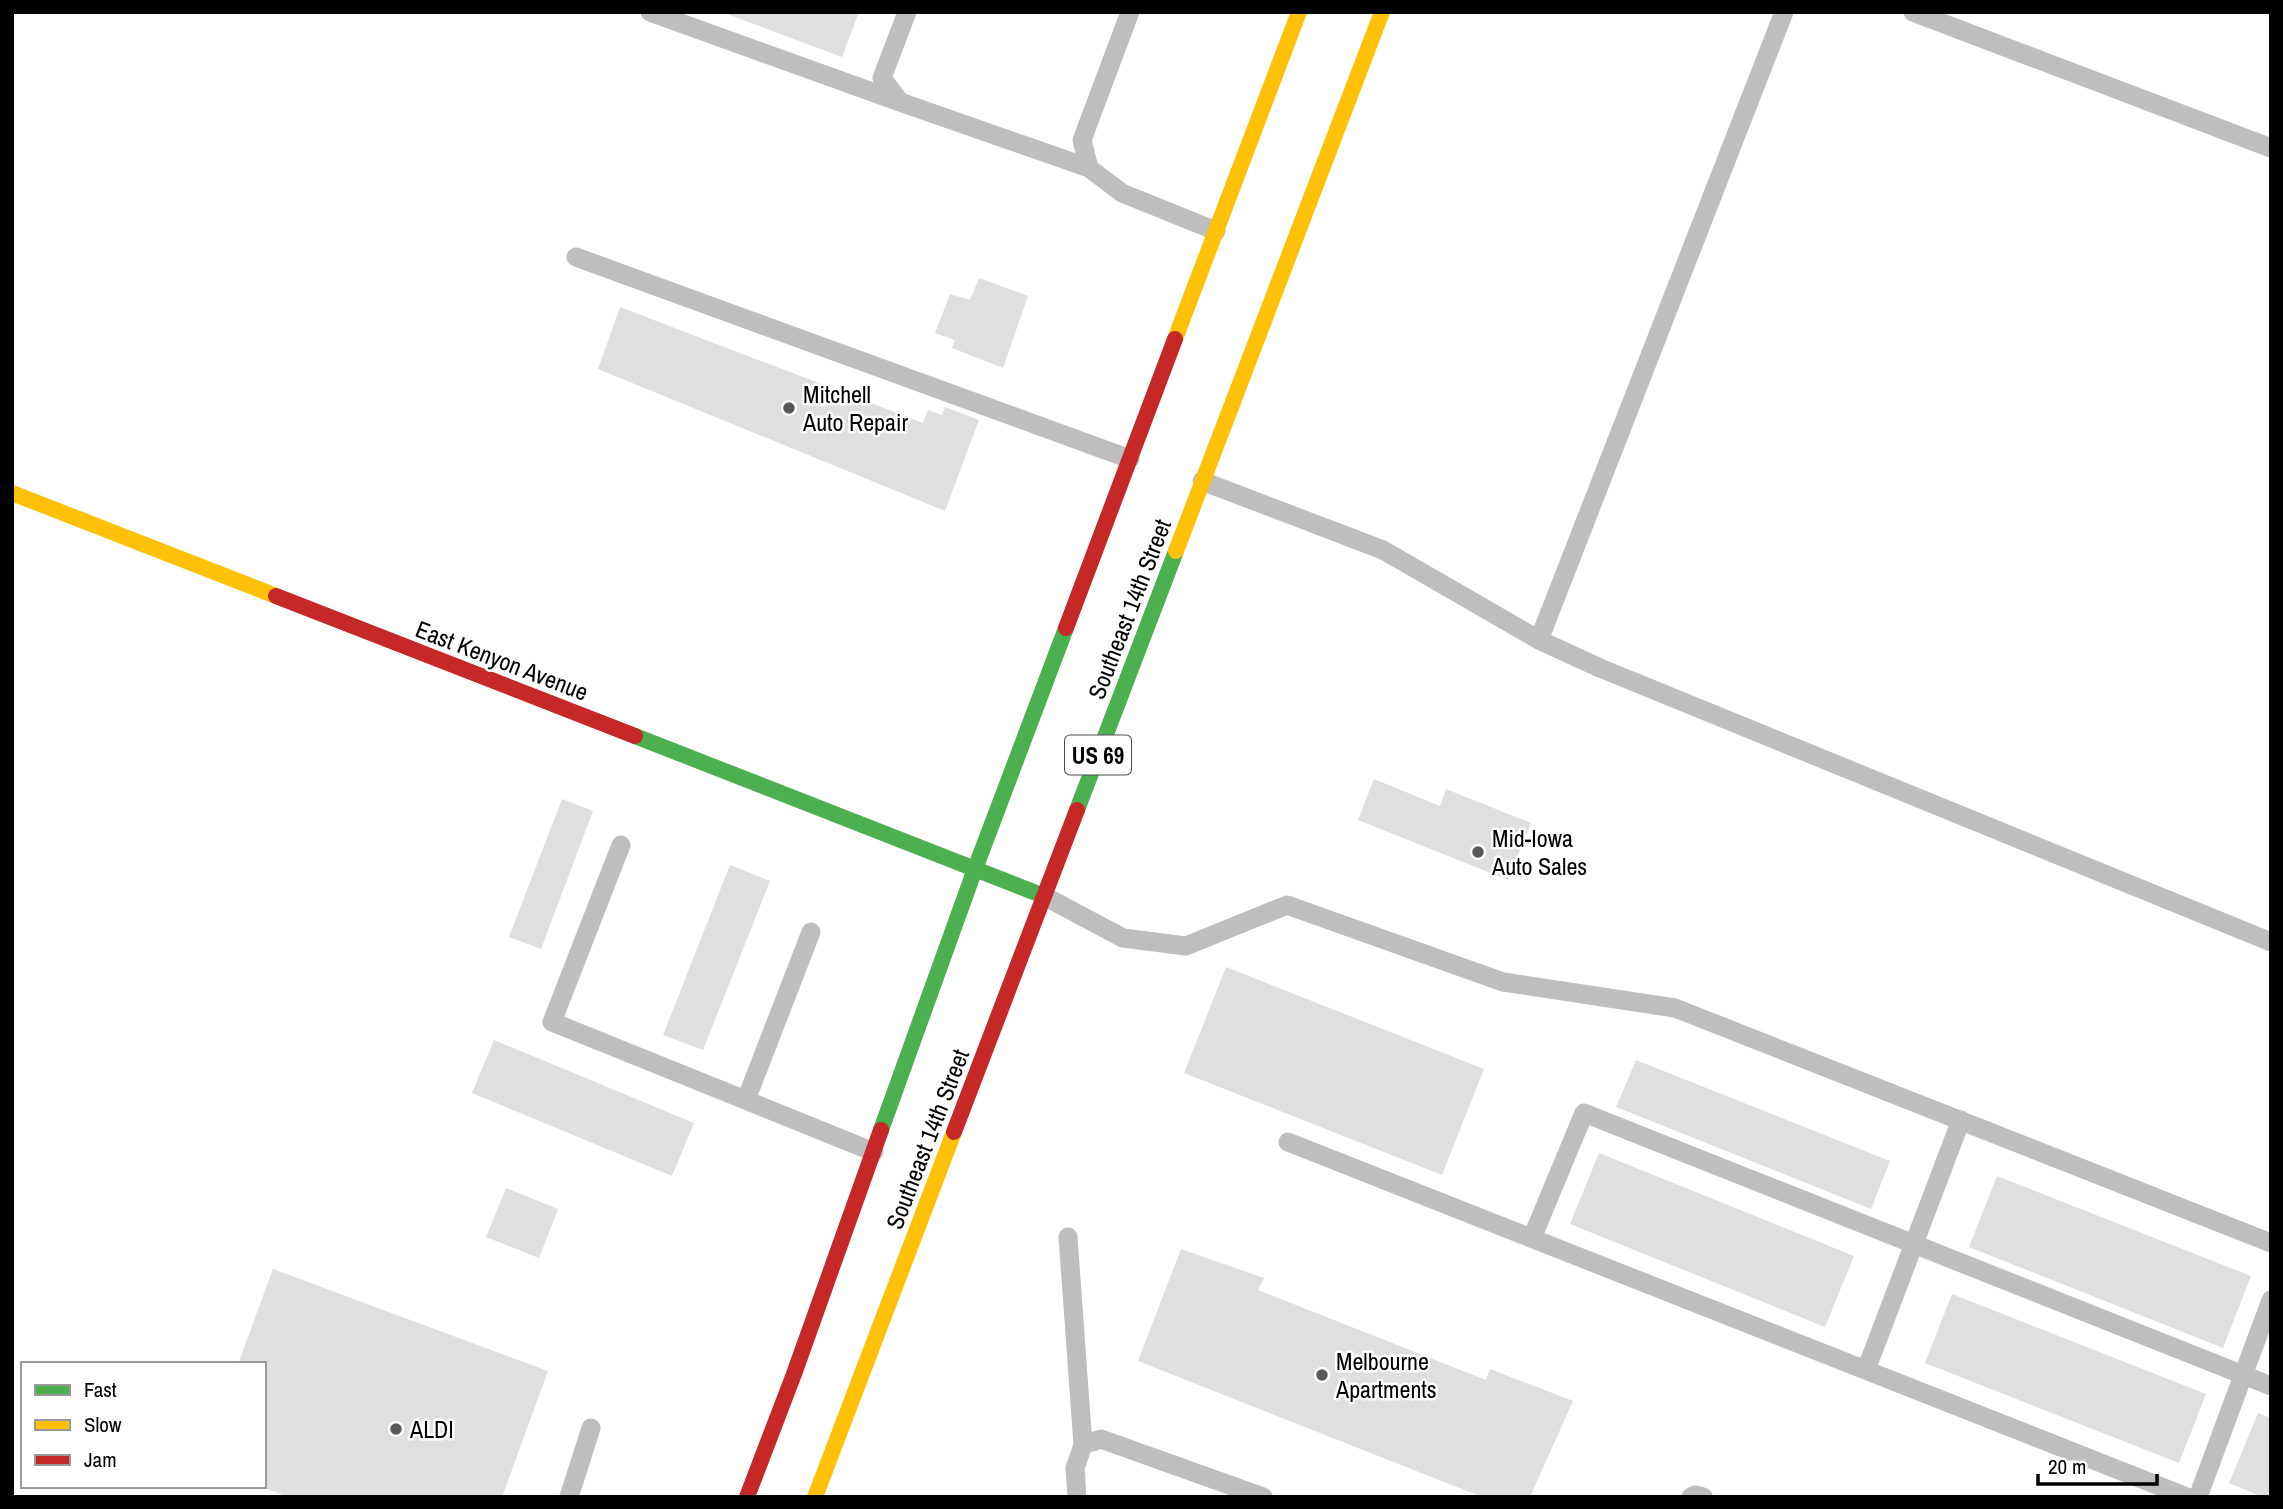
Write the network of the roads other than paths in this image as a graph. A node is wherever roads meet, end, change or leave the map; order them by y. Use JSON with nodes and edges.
{"nodes":[{"id":1,"x":650,"y":12,"type":"edge"},
{"id":2,"x":907,"y":12,"type":"edge"},
{"id":3,"x":1130,"y":12,"type":"edge"},
{"id":4,"x":1299,"y":12,"type":"edge"},
{"id":5,"x":1381,"y":12,"type":"edge"},
{"id":6,"x":1784,"y":12,"type":"edge"},
{"id":7,"x":1913,"y":12,"type":"edge"},
{"id":8,"x":900,"y":102,"type":"junction"},
{"id":9,"x":2271,"y":148,"type":"edge"},
{"id":10,"x":1088,"y":168,"type":"junction"},
{"id":11,"x":1216,"y":231,"type":"junction"},
{"id":12,"x":576,"y":257,"type":"dead end"},
{"id":13,"x":1130,"y":459,"type":"junction"},
{"id":14,"x":1202,"y":481,"type":"junction"},
{"id":15,"x":12,"y":493,"type":"edge"},
{"id":16,"x":1539,"y":640,"type":"junction"},
{"id":17,"x":621,"y":845,"type":"dead end"},
{"id":18,"x":975,"y":869,"type":"junction"},
{"id":19,"x":1044,"y":896,"type":"junction"},
{"id":20,"x":811,"y":932,"type":"dead end"},
{"id":21,"x":2271,"y":942,"type":"edge"},
{"id":22,"x":746,"y":1100,"type":"junction"},
{"id":23,"x":1961,"y":1120,"type":"junction"},
{"id":24,"x":1288,"y":1142,"type":"dead end"},
{"id":25,"x":874,"y":1152,"type":"junction"},
{"id":26,"x":1068,"y":1237,"type":"dead end"},
{"id":27,"x":1532,"y":1238,"type":"junction"},
{"id":28,"x":2271,"y":1243,"type":"edge"},
{"id":29,"x":1914,"y":1244,"type":"junction"},
{"id":30,"x":2271,"y":1300,"type":"edge"},
{"id":31,"x":1866,"y":1370,"type":"junction"},
{"id":32,"x":2242,"y":1374,"type":"junction"},
{"id":33,"x":2271,"y":1386,"type":"edge"},
{"id":34,"x":591,"y":1428,"type":"dead end"},
{"id":35,"x":1083,"y":1445,"type":"junction"},
{"id":36,"x":569,"y":1497,"type":"edge"},
{"id":37,"x":747,"y":1497,"type":"edge"},
{"id":38,"x":814,"y":1497,"type":"edge"},
{"id":39,"x":1077,"y":1497,"type":"edge"},
{"id":40,"x":1262,"y":1497,"type":"edge"},
{"id":41,"x":1691,"y":1497,"type":"edge"},
{"id":42,"x":1703,"y":1497,"type":"edge"},
{"id":43,"x":2186,"y":1497,"type":"edge"},
{"id":44,"x":2197,"y":1497,"type":"edge"}],
"edges":[{"from":1,"to":8,"type":"lane"},
{"from":2,"to":8,"type":"lane"},
{"from":3,"to":10,"type":"lane"},
{"from":4,"to":11,"type":"main road","name":"Southeast 14th Street","number":"US 69"},
{"from":5,"to":14,"type":"main road","name":"Southeast 14th Street","number":"US 69"},
{"from":6,"to":16,"type":"lane"},
{"from":7,"to":9,"type":"lane"},
{"from":8,"to":10,"type":"lane"},
{"from":10,"to":11,"type":"lane"},
{"from":11,"to":13,"type":"main road","name":"Southeast 14th Street","number":"US 69"},
{"from":12,"to":13,"type":"lane"},
{"from":13,"to":18,"type":"main road","name":"Southeast 14th Street","number":"US 69"},
{"from":14,"to":16,"type":"lane"},
{"from":14,"to":19,"type":"main road","name":"Southeast 14th Street","number":"US 69"},
{"from":15,"to":18,"type":"main road","name":"East Kenyon Avenue"},
{"from":16,"to":21,"type":"lane"},
{"from":17,"to":22,"type":"lane"},
{"from":18,"to":19,"type":"main road","name":"East Kenyon Avenue"},
{"from":18,"to":25,"type":"main road","name":"Southeast 14th Street","number":"US 69"},
{"from":19,"to":23,"type":"lane"},
{"from":19,"to":38,"type":"main road","name":"Southeast 14th Street","number":"US 69"},
{"from":20,"to":22,"type":"lane"},
{"from":22,"to":25,"type":"lane"},
{"from":23,"to":28,"type":"lane"},
{"from":23,"to":29,"type":"lane"},
{"from":24,"to":27,"type":"lane"},
{"from":25,"to":37,"type":"main road","name":"Southeast 14th Street","number":"US 69"},
{"from":26,"to":35,"type":"lane"},
{"from":27,"to":29,"type":"lane"},
{"from":27,"to":31,"type":"lane"},
{"from":29,"to":31,"type":"lane"},
{"from":29,"to":32,"type":"lane"},
{"from":30,"to":32,"type":"lane"},
{"from":31,"to":43,"type":"lane"},
{"from":32,"to":33,"type":"lane"},
{"from":32,"to":44,"type":"lane"},
{"from":34,"to":36,"type":"lane"},
{"from":35,"to":39,"type":"lane"},
{"from":35,"to":40,"type":"lane"},
{"from":41,"to":42,"type":"lane"}]}
